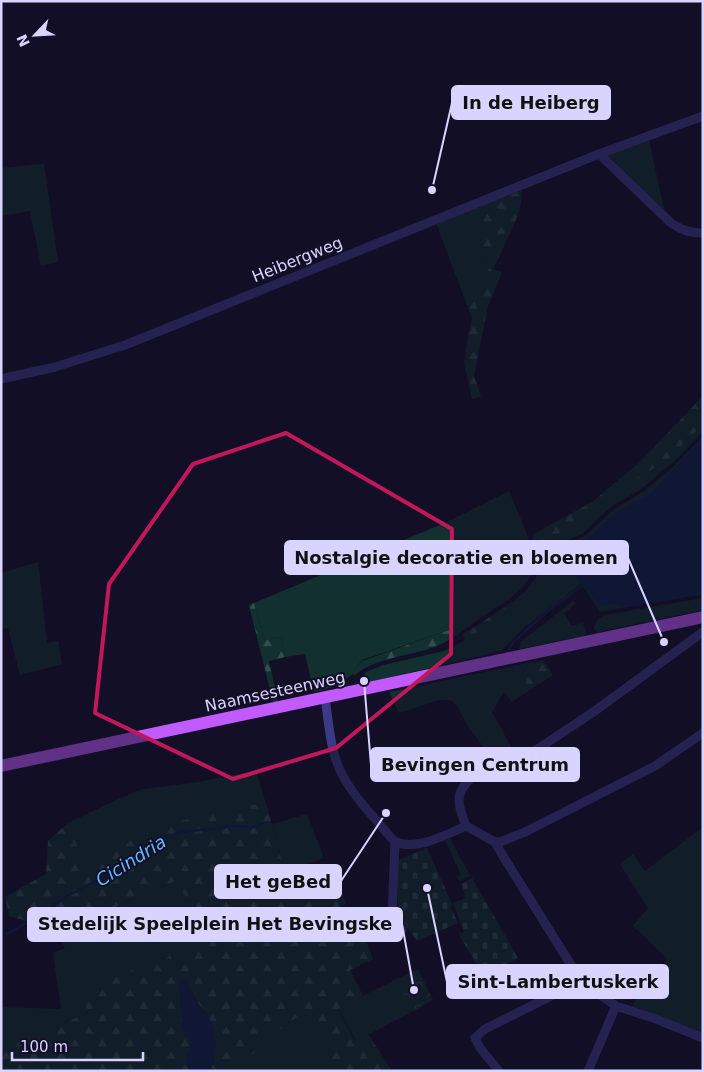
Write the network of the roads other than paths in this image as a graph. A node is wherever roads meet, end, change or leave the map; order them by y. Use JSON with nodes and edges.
{"nodes":[{"id":1,"x":703,"y":116,"type":"edge"},
{"id":2,"x":599,"y":154,"type":"junction"},
{"id":3,"x":703,"y":233,"type":"edge"},
{"id":4,"x":1,"y":379,"type":"edge"},
{"id":5,"x":703,"y":617,"type":"edge"},
{"id":6,"x":703,"y":632,"type":"edge"},
{"id":7,"x":325,"y":698,"type":"junction"},
{"id":8,"x":703,"y":733,"type":"edge"},
{"id":9,"x":1,"y":766,"type":"edge"},
{"id":10,"x":466,"y":826,"type":"junction"},
{"id":11,"x":395,"y":842,"type":"junction"},
{"id":12,"x":495,"y":842,"type":"junction"},
{"id":13,"x":394,"y":920,"type":"junction"},
{"id":14,"x":387,"y":928,"type":"dead end"},
{"id":15,"x":402,"y":930,"type":"dead end"},
{"id":16,"x":581,"y":981,"type":"junction"},
{"id":17,"x":616,"y":1006,"type":"junction"},
{"id":18,"x":703,"y":1038,"type":"edge"},
{"id":19,"x":499,"y":1071,"type":"edge"},
{"id":20,"x":588,"y":1071,"type":"edge"}],
"edges":[{"from":1,"to":2,"type":"street","name":"Heibergweg"},
{"from":2,"to":3,"type":"street"},
{"from":2,"to":4,"type":"street","name":"Heibergweg"},
{"from":5,"to":7,"type":"main road","name":"Naamsesteenweg"},
{"from":6,"to":10,"type":"street"},
{"from":7,"to":9,"type":"main road","name":"Naamsesteenweg"},
{"from":7,"to":11,"type":"street"},
{"from":8,"to":12,"type":"street"},
{"from":10,"to":11,"type":"street"},
{"from":10,"to":12,"type":"street"},
{"from":11,"to":13,"type":"street"},
{"from":12,"to":16,"type":"street"},
{"from":13,"to":14,"type":"street"},
{"from":13,"to":15,"type":"street"},
{"from":16,"to":17,"type":"street"},
{"from":16,"to":19,"type":"street"},
{"from":17,"to":18,"type":"street"},
{"from":17,"to":20,"type":"street"}]}
